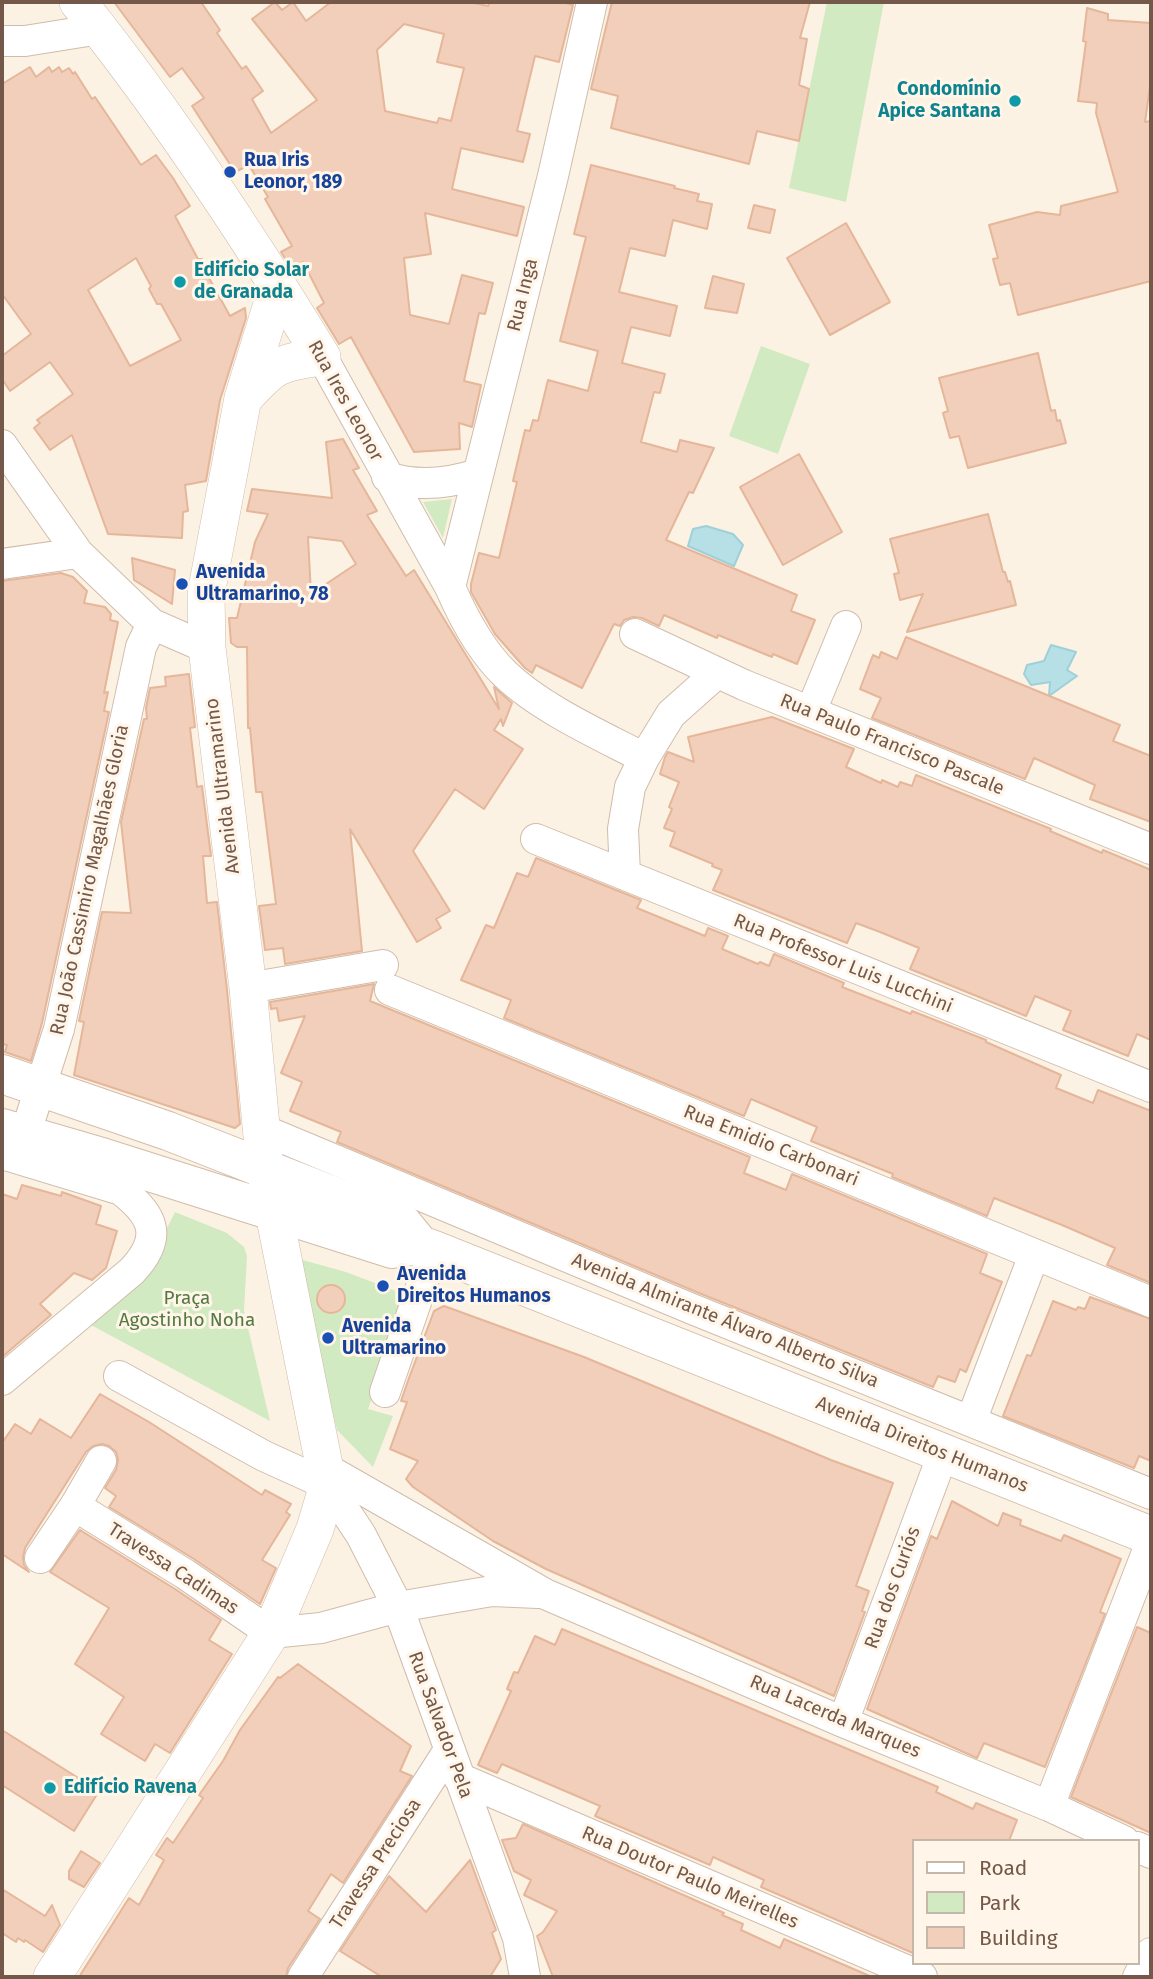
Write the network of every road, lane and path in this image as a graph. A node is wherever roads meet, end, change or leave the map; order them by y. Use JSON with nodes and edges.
{"nodes":[{"id":1,"x":592,"y":2,"type":"edge"},
{"id":2,"x":89,"y":15,"type":"edge"},
{"id":3,"x":2,"y":41,"type":"edge"},
{"id":4,"x":278,"y":285,"type":"junction"},
{"id":5,"x":322,"y":357,"type":"junction"},
{"id":6,"x":243,"y":398,"type":"junction"},
{"id":7,"x":2,"y":445,"type":"edge"},
{"id":8,"x":478,"y":474,"type":"junction"},
{"id":9,"x":387,"y":477,"type":"junction"},
{"id":10,"x":78,"y":553,"type":"junction"},
{"id":11,"x":2,"y":564,"type":"edge"},
{"id":12,"x":450,"y":587,"type":"junction"},
{"id":13,"x":152,"y":624,"type":"junction"},
{"id":14,"x":846,"y":626,"type":"dead end"},
{"id":15,"x":635,"y":634,"type":"dead end"},
{"id":16,"x":207,"y":648,"type":"junction"},
{"id":17,"x":717,"y":673,"type":"junction"},
{"id":18,"x":811,"y":711,"type":"junction"},
{"id":19,"x":644,"y":758,"type":"junction"},
{"id":20,"x":536,"y":839,"type":"dead end"},
{"id":21,"x":1151,"y":849,"type":"edge"},
{"id":22,"x":625,"y":875,"type":"junction"},
{"id":23,"x":247,"y":988,"type":"junction"},
{"id":24,"x":2,"y":1074,"type":"edge"},
{"id":25,"x":41,"y":1087,"type":"junction"},
{"id":26,"x":1151,"y":1087,"type":"edge"},
{"id":27,"x":261,"y":1129,"type":"junction"},
{"id":28,"x":10,"y":1139,"type":"edge"},
{"id":29,"x":265,"y":1168,"type":"junction"},
{"id":30,"x":272,"y":1212,"type":"junction"},
{"id":31,"x":427,"y":1248,"type":"junction"},
{"id":32,"x":1034,"y":1255,"type":"junction"},
{"id":33,"x":1151,"y":1302,"type":"edge"},
{"id":34,"x":119,"y":1376,"type":"dead end"},
{"id":35,"x":2,"y":1380,"type":"edge"},
{"id":36,"x":385,"y":1392,"type":"dead end"},
{"id":37,"x":971,"y":1421,"type":"junction"},
{"id":38,"x":943,"y":1454,"type":"junction"},
{"id":39,"x":101,"y":1461,"type":"dead end"},
{"id":40,"x":326,"y":1476,"type":"junction"},
{"id":41,"x":1151,"y":1494,"type":"edge"},
{"id":42,"x":75,"y":1506,"type":"junction"},
{"id":43,"x":1151,"y":1536,"type":"edge"},
{"id":44,"x":1151,"y":1542,"type":"edge"},
{"id":45,"x":40,"y":1558,"type":"dead end"},
{"id":46,"x":545,"y":1594,"type":"junction"},
{"id":47,"x":398,"y":1607,"type":"junction"},
{"id":48,"x":271,"y":1633,"type":"junction"},
{"id":49,"x":843,"y":1722,"type":"junction"},
{"id":50,"x":454,"y":1764,"type":"junction"},
{"id":51,"x":1049,"y":1806,"type":"junction"},
{"id":52,"x":1120,"y":1839,"type":"edge"},
{"id":53,"x":1151,"y":1953,"type":"edge"},
{"id":54,"x":52,"y":1977,"type":"edge"},
{"id":55,"x":303,"y":1977,"type":"edge"},
{"id":56,"x":524,"y":1977,"type":"edge"},
{"id":57,"x":922,"y":1977,"type":"edge"},
{"id":58,"x":1139,"y":1977,"type":"edge"}],
"edges":[{"from":1,"to":8,"type":"street","name":"Rua Inga"},
{"from":2,"to":3,"type":"street"},
{"from":2,"to":4,"type":"street","name":"Rua Ires Leonor"},
{"from":4,"to":5,"type":"street","name":"Rua Ires Leonor"},
{"from":4,"to":6,"type":"street","name":"Avenida Ultramarino"},
{"from":5,"to":6,"type":"street"},
{"from":5,"to":9,"type":"street","name":"Rua Ires Leonor"},
{"from":6,"to":16,"type":"street","name":"Avenida Ultramarino"},
{"from":7,"to":10,"type":"street"},
{"from":8,"to":9,"type":"street"},
{"from":8,"to":12,"type":"street","name":"Rua Inga"},
{"from":9,"to":12,"type":"street","name":"Rua Ires Leonor"},
{"from":10,"to":11,"type":"street"},
{"from":10,"to":13,"type":"street"},
{"from":12,"to":19,"type":"street","name":"Rua Ires Leonor"},
{"from":13,"to":16,"type":"street"},
{"from":13,"to":25,"type":"street","name":"Rua João Cassimiro Magalhães Gloria"},
{"from":14,"to":18,"type":"street"},
{"from":15,"to":17,"type":"street","name":"Rua Paulo Francisco Pascale"},
{"from":16,"to":23,"type":"street","name":"Avenida Ultramarino"},
{"from":17,"to":18,"type":"street","name":"Rua Paulo Francisco Pascale"},
{"from":17,"to":19,"type":"street"},
{"from":18,"to":21,"type":"street","name":"Rua Paulo Francisco Pascale"},
{"from":19,"to":22,"type":"street"},
{"from":20,"to":22,"type":"street","name":"Rua Professor Luis Lucchini"},
{"from":22,"to":26,"type":"street","name":"Rua Professor Luis Lucchini"},
{"from":23,"to":27,"type":"street","name":"Avenida Ultramarino"},
{"from":23,"to":32,"type":"street","name":"Rua Emidio Carbonari"},
{"from":24,"to":25,"type":"main road","name":"Avenida Direitos Humanos"},
{"from":25,"to":28,"type":"street","name":"Rua João Cassimiro Magalhães Gloria"},
{"from":25,"to":29,"type":"main road","name":"Avenida Direitos Humanos"},
{"from":27,"to":29,"type":"street","name":"Avenida Ultramarino"},
{"from":27,"to":37,"type":"street","name":"Avenida Almirante Álvaro Alberto Silva"},
{"from":28,"to":30,"type":"main road","name":"Avenida Direitos Humanos"},
{"from":28,"to":35,"type":"street"},
{"from":29,"to":30,"type":"street","name":"Avenida Ultramarino"},
{"from":29,"to":31,"type":"main road","name":"Avenida Direitos Humanos"},
{"from":30,"to":31,"type":"main road","name":"Avenida Direitos Humanos"},
{"from":30,"to":40,"type":"street","name":"Avenida Ultramarino"},
{"from":31,"to":36,"type":"street"},
{"from":31,"to":38,"type":"main road","name":"Avenida Direitos Humanos"},
{"from":32,"to":33,"type":"street","name":"Rua Emidio Carbonari"},
{"from":32,"to":37,"type":"street"},
{"from":34,"to":40,"type":"street","name":"Rua Lacerda Marques"},
{"from":37,"to":41,"type":"street","name":"Avenida Almirante Álvaro Alberto Silva"},
{"from":38,"to":43,"type":"main road","name":"Avenida Direitos Humanos"},
{"from":38,"to":49,"type":"street","name":"Rua dos Curiós"},
{"from":39,"to":42,"type":"street"},
{"from":40,"to":46,"type":"street","name":"Rua Lacerda Marques"},
{"from":40,"to":47,"type":"street","name":"Rua Salvador Pela"},
{"from":40,"to":48,"type":"street","name":"Avenida Ultramarino"},
{"from":42,"to":45,"type":"street"},
{"from":42,"to":48,"type":"street","name":"Travessa Cadimas"},
{"from":44,"to":51,"type":"street"},
{"from":46,"to":47,"type":"street","name":"Rua Lacerda Marques"},
{"from":46,"to":49,"type":"street","name":"Rua Lacerda Marques"},
{"from":47,"to":48,"type":"street","name":"Rua Lacerda Marques"},
{"from":47,"to":50,"type":"street","name":"Rua Salvador Pela"},
{"from":48,"to":54,"type":"street","name":"Avenida Ultramarino"},
{"from":49,"to":51,"type":"street","name":"Rua Lacerda Marques"},
{"from":50,"to":55,"type":"street","name":"Travessa Preciosa"},
{"from":50,"to":56,"type":"street","name":"Rua Salvador Pela"},
{"from":50,"to":57,"type":"street","name":"Rua Doutor Paulo Meirelles"},
{"from":51,"to":52,"type":"street","name":"Rua Lacerda Marques"},
{"from":53,"to":58,"type":"street"}]}
